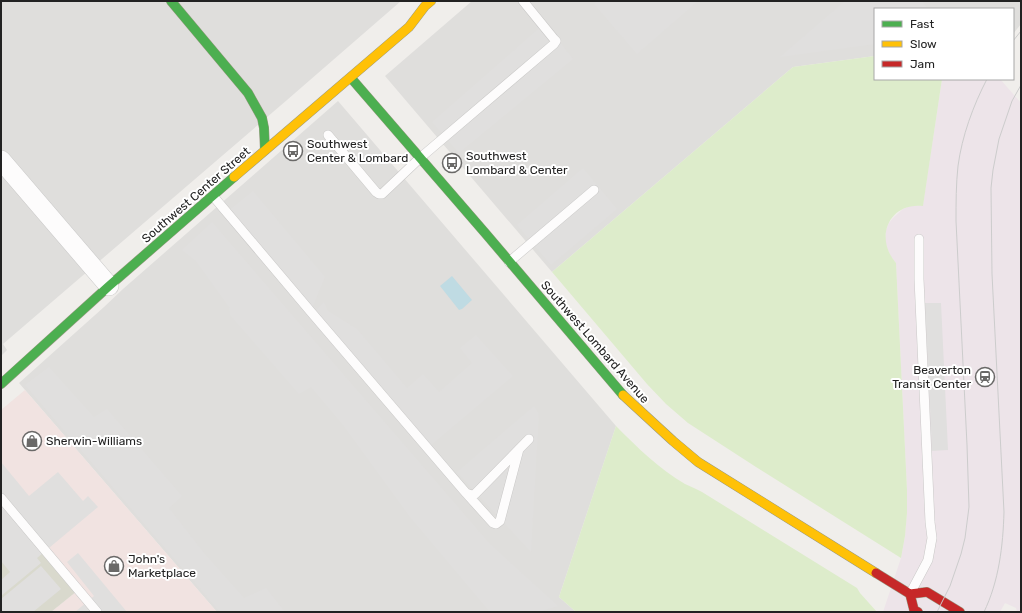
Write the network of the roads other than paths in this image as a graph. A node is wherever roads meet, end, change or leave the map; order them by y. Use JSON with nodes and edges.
{"nodes":[{"id":1,"x":171,"y":1,"type":"edge"},
{"id":2,"x":431,"y":1,"type":"edge"},
{"id":3,"x":524,"y":1,"type":"edge"},
{"id":4,"x":427,"y":18,"type":"dead end"},
{"id":5,"x":409,"y":27,"type":"junction"},
{"id":6,"x":351,"y":78,"type":"junction"},
{"id":7,"x":328,"y":136,"type":"dead end"},
{"id":8,"x":265,"y":150,"type":"junction"},
{"id":9,"x":420,"y":158,"type":"junction"},
{"id":10,"x":1,"y":160,"type":"edge"},
{"id":11,"x":594,"y":190,"type":"dead end"},
{"id":12,"x":213,"y":196,"type":"junction"},
{"id":13,"x":919,"y":239,"type":"dead end"},
{"id":14,"x":509,"y":262,"type":"junction"},
{"id":15,"x":109,"y":286,"type":"junction"},
{"id":16,"x":1,"y":384,"type":"edge"},
{"id":17,"x":529,"y":439,"type":"dead end"},
{"id":18,"x":519,"y":449,"type":"junction"},
{"id":19,"x":466,"y":493,"type":"junction"},
{"id":20,"x":1,"y":498,"type":"edge"},
{"id":21,"x":910,"y":594,"type":"junction"},
{"id":22,"x":97,"y":612,"type":"edge"},
{"id":23,"x":918,"y":612,"type":"edge"},
{"id":24,"x":960,"y":612,"type":"edge"}],
"edges":[{"from":1,"to":8,"type":"street"},
{"from":2,"to":5,"type":"street","name":"Southwest Center Street"},
{"from":3,"to":9,"type":"lane"},
{"from":4,"to":5,"type":"street","name":"Southwest Center Street"},
{"from":5,"to":6,"type":"street","name":"Southwest Center Street"},
{"from":6,"to":8,"type":"street","name":"Southwest Center Street"},
{"from":6,"to":9,"type":"street","name":"Southwest Lombard Avenue"},
{"from":7,"to":9,"type":"lane"},
{"from":8,"to":12,"type":"street","name":"Southwest Center Street"},
{"from":9,"to":14,"type":"street","name":"Southwest Lombard Avenue"},
{"from":10,"to":15,"type":"street"},
{"from":11,"to":14,"type":"lane"},
{"from":12,"to":15,"type":"street","name":"Southwest Center Street"},
{"from":12,"to":19,"type":"lane"},
{"from":13,"to":21,"type":"lane"},
{"from":14,"to":21,"type":"street","name":"Southwest Lombard Avenue"},
{"from":15,"to":16,"type":"street","name":"Southwest Center Street"},
{"from":17,"to":18,"type":"lane"},
{"from":18,"to":19,"type":"lane"},
{"from":18,"to":19,"type":"lane"},
{"from":20,"to":22,"type":"lane"},
{"from":21,"to":23,"type":"street"},
{"from":21,"to":24,"type":"street"}]}
